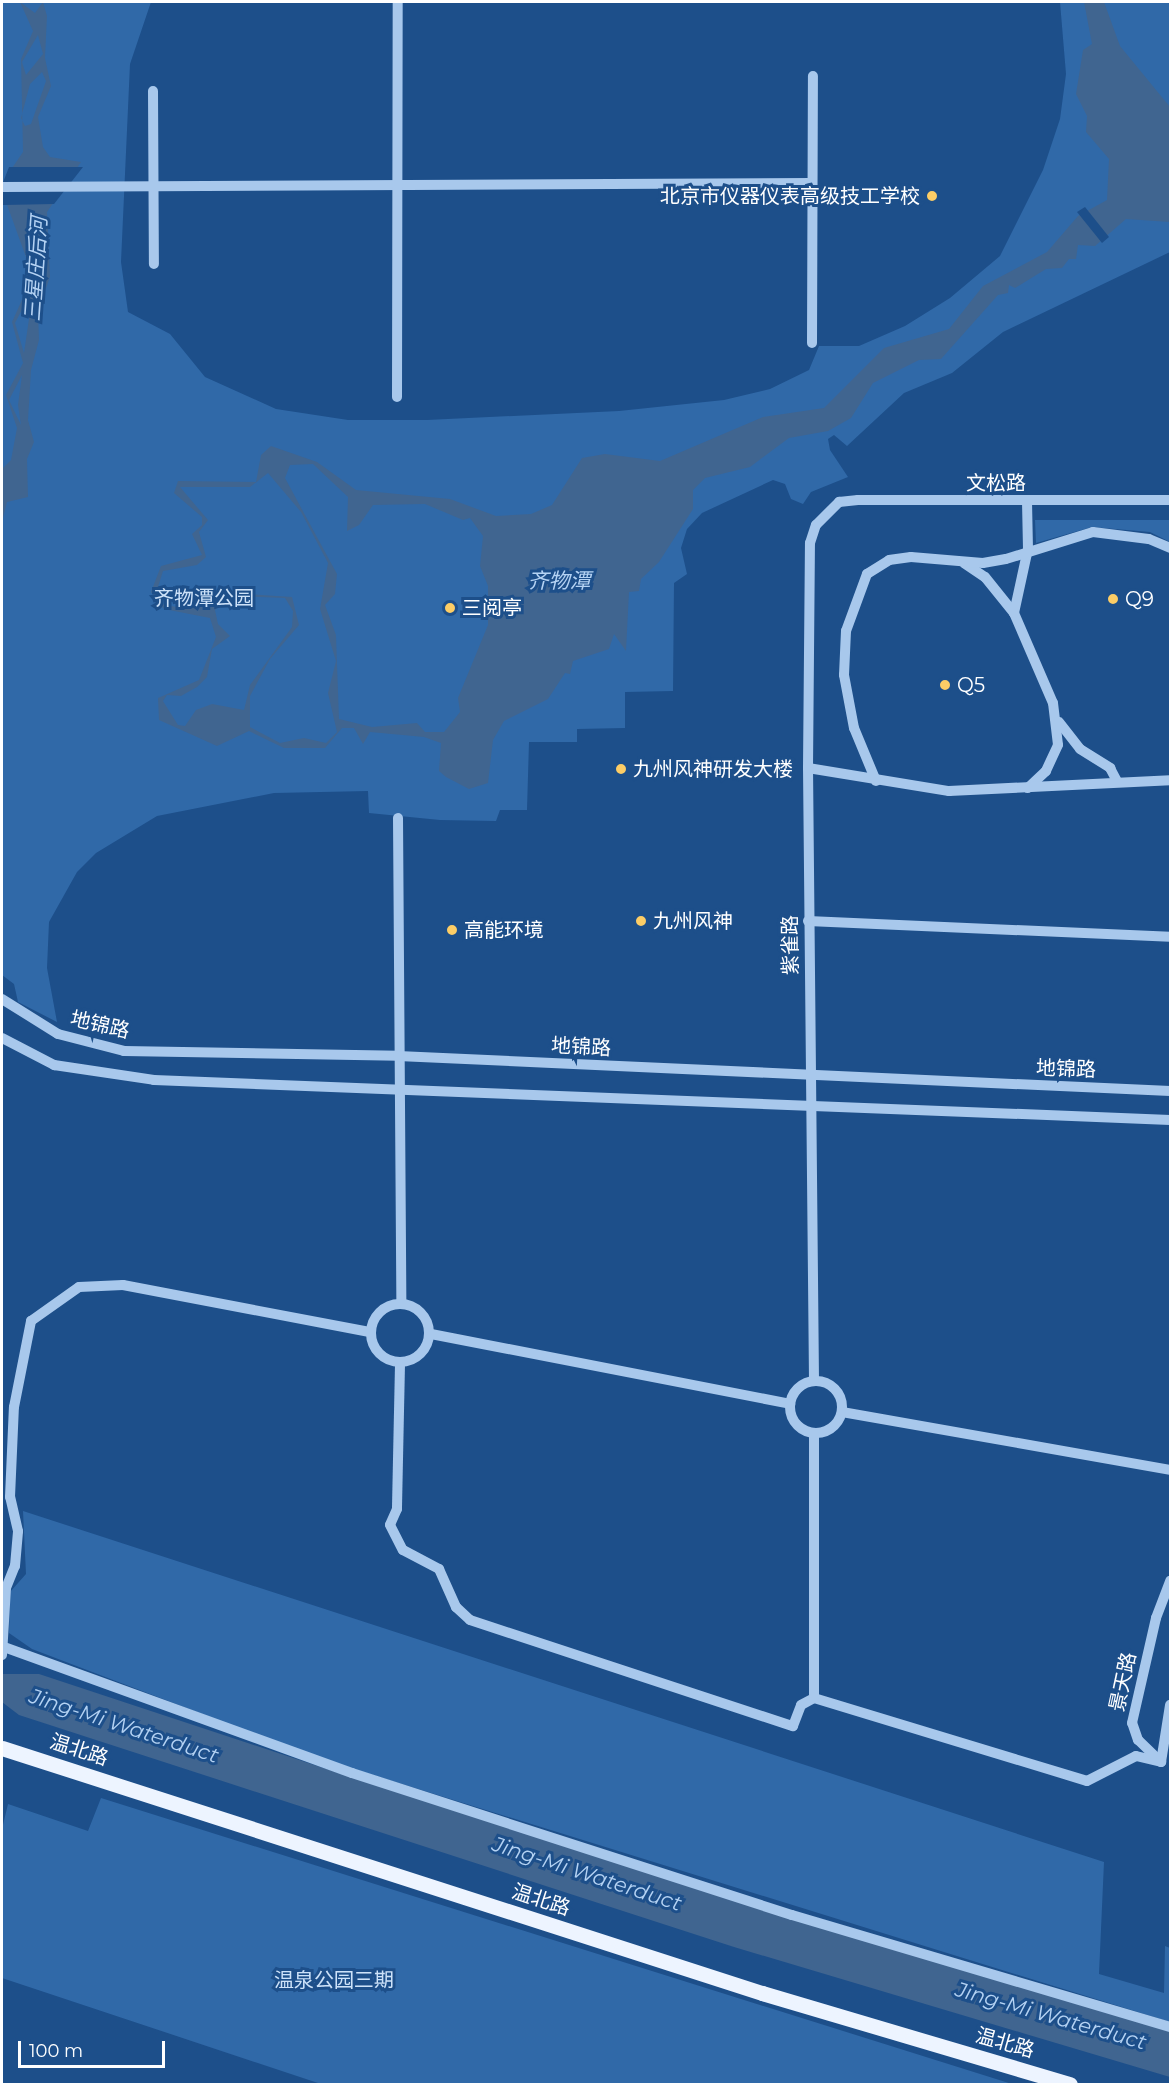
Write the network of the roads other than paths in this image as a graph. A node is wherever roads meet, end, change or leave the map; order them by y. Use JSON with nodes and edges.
{"nodes":[{"id":1,"x":398,"y":2,"type":"edge"},
{"id":2,"x":813,"y":76,"type":"dead end"},
{"id":3,"x":153,"y":91,"type":"dead end"},
{"id":4,"x":813,"y":183,"type":"junction"},
{"id":5,"x":398,"y":184,"type":"junction"},
{"id":6,"x":153,"y":185,"type":"junction"},
{"id":7,"x":2,"y":187,"type":"edge"},
{"id":8,"x":154,"y":264,"type":"dead end"},
{"id":9,"x":812,"y":343,"type":"dead end"},
{"id":10,"x":397,"y":397,"type":"dead end"},
{"id":11,"x":1170,"y":500,"type":"edge"},
{"id":12,"x":1027,"y":501,"type":"junction"},
{"id":13,"x":826,"y":512,"type":"joint"},
{"id":14,"x":1170,"y":548,"type":"edge"},
{"id":15,"x":1028,"y":549,"type":"junction"},
{"id":16,"x":961,"y":561,"type":"junction"},
{"id":17,"x":1014,"y":613,"type":"junction"},
{"id":18,"x":1056,"y":716,"type":"junction"},
{"id":19,"x":808,"y":768,"type":"junction"},
{"id":20,"x":1170,"y":780,"type":"edge"},
{"id":21,"x":1117,"y":781,"type":"junction"},
{"id":22,"x":876,"y":782,"type":"junction"},
{"id":23,"x":1028,"y":788,"type":"junction"},
{"id":24,"x":398,"y":818,"type":"dead end"},
{"id":25,"x":808,"y":921,"type":"junction"},
{"id":26,"x":1170,"y":937,"type":"edge"},
{"id":27,"x":6,"y":1002,"type":"edge"},
{"id":28,"x":2,"y":1038,"type":"edge"},
{"id":29,"x":398,"y":1056,"type":"junction"},
{"id":30,"x":809,"y":1077,"type":"junction"},
{"id":31,"x":398,"y":1088,"type":"junction"},
{"id":32,"x":1170,"y":1091,"type":"edge"},
{"id":33,"x":809,"y":1106,"type":"junction"},
{"id":34,"x":1170,"y":1120,"type":"edge"},
{"id":35,"x":401,"y":1303,"type":"junction"},
{"id":36,"x":370,"y":1332,"type":"junction"},
{"id":37,"x":431,"y":1334,"type":"junction"},
{"id":38,"x":400,"y":1364,"type":"junction"},
{"id":39,"x":814,"y":1381,"type":"junction"},
{"id":40,"x":790,"y":1404,"type":"junction"},
{"id":41,"x":842,"y":1412,"type":"junction"},
{"id":42,"x":813,"y":1433,"type":"junction"},
{"id":43,"x":1170,"y":1470,"type":"edge"},
{"id":44,"x":1170,"y":1581,"type":"edge"},
{"id":45,"x":3,"y":1651,"type":"edge"},
{"id":46,"x":814,"y":1698,"type":"junction"},
{"id":47,"x":1170,"y":1705,"type":"edge"},
{"id":48,"x":2,"y":1748,"type":"edge"},
{"id":49,"x":1161,"y":1762,"type":"junction"},
{"id":50,"x":1170,"y":2027,"type":"edge"},
{"id":51,"x":1070,"y":2085,"type":"edge"}],
"edges":[{"from":1,"to":5,"type":"street"},
{"from":2,"to":4,"type":"street"},
{"from":3,"to":6,"type":"street"},
{"from":4,"to":5,"type":"street"},
{"from":4,"to":9,"type":"street"},
{"from":5,"to":6,"type":"street"},
{"from":5,"to":10,"type":"street"},
{"from":6,"to":7,"type":"street"},
{"from":6,"to":8,"type":"street"},
{"from":11,"to":12,"type":"street","name":"文松路"},
{"from":12,"to":13,"type":"street","name":"文松路"},
{"from":12,"to":15,"type":"street"},
{"from":13,"to":19,"type":"street","name":"紫雀路"},
{"from":14,"to":15,"type":"street"},
{"from":15,"to":16,"type":"street"},
{"from":15,"to":17,"type":"street"},
{"from":16,"to":17,"type":"street"},
{"from":16,"to":22,"type":"street"},
{"from":17,"to":18,"type":"street"},
{"from":18,"to":21,"type":"street"},
{"from":18,"to":23,"type":"street"},
{"from":19,"to":22,"type":"street"},
{"from":19,"to":25,"type":"street","name":"紫雀路"},
{"from":20,"to":21,"type":"street"},
{"from":21,"to":23,"type":"street"},
{"from":22,"to":23,"type":"street"},
{"from":24,"to":29,"type":"street"},
{"from":25,"to":26,"type":"street"},
{"from":25,"to":30,"type":"street","name":"紫雀路"},
{"from":27,"to":29,"type":"street","name":"地锦路"},
{"from":28,"to":31,"type":"street"},
{"from":29,"to":30,"type":"street","name":"地锦路"},
{"from":29,"to":31,"type":"street"},
{"from":30,"to":32,"type":"street","name":"地锦路"},
{"from":30,"to":33,"type":"street","name":"紫雀路"},
{"from":31,"to":33,"type":"street"},
{"from":31,"to":35,"type":"street"},
{"from":33,"to":34,"type":"street"},
{"from":33,"to":39,"type":"street","name":"紫雀路"},
{"from":35,"to":36,"type":"street"},
{"from":35,"to":37,"type":"street"},
{"from":36,"to":38,"type":"street"},
{"from":36,"to":45,"type":"street"},
{"from":37,"to":38,"type":"street"},
{"from":37,"to":40,"type":"street"},
{"from":38,"to":46,"type":"street"},
{"from":39,"to":40,"type":"street"},
{"from":39,"to":41,"type":"street"},
{"from":40,"to":42,"type":"street"},
{"from":41,"to":42,"type":"street"},
{"from":41,"to":43,"type":"street"},
{"from":42,"to":46,"type":"street"},
{"from":44,"to":49,"type":"street","name":"景天路"},
{"from":45,"to":50,"type":"street"},
{"from":46,"to":49,"type":"street"},
{"from":47,"to":49,"type":"street"},
{"from":48,"to":51,"type":"main road","name":"温北路"}]}
